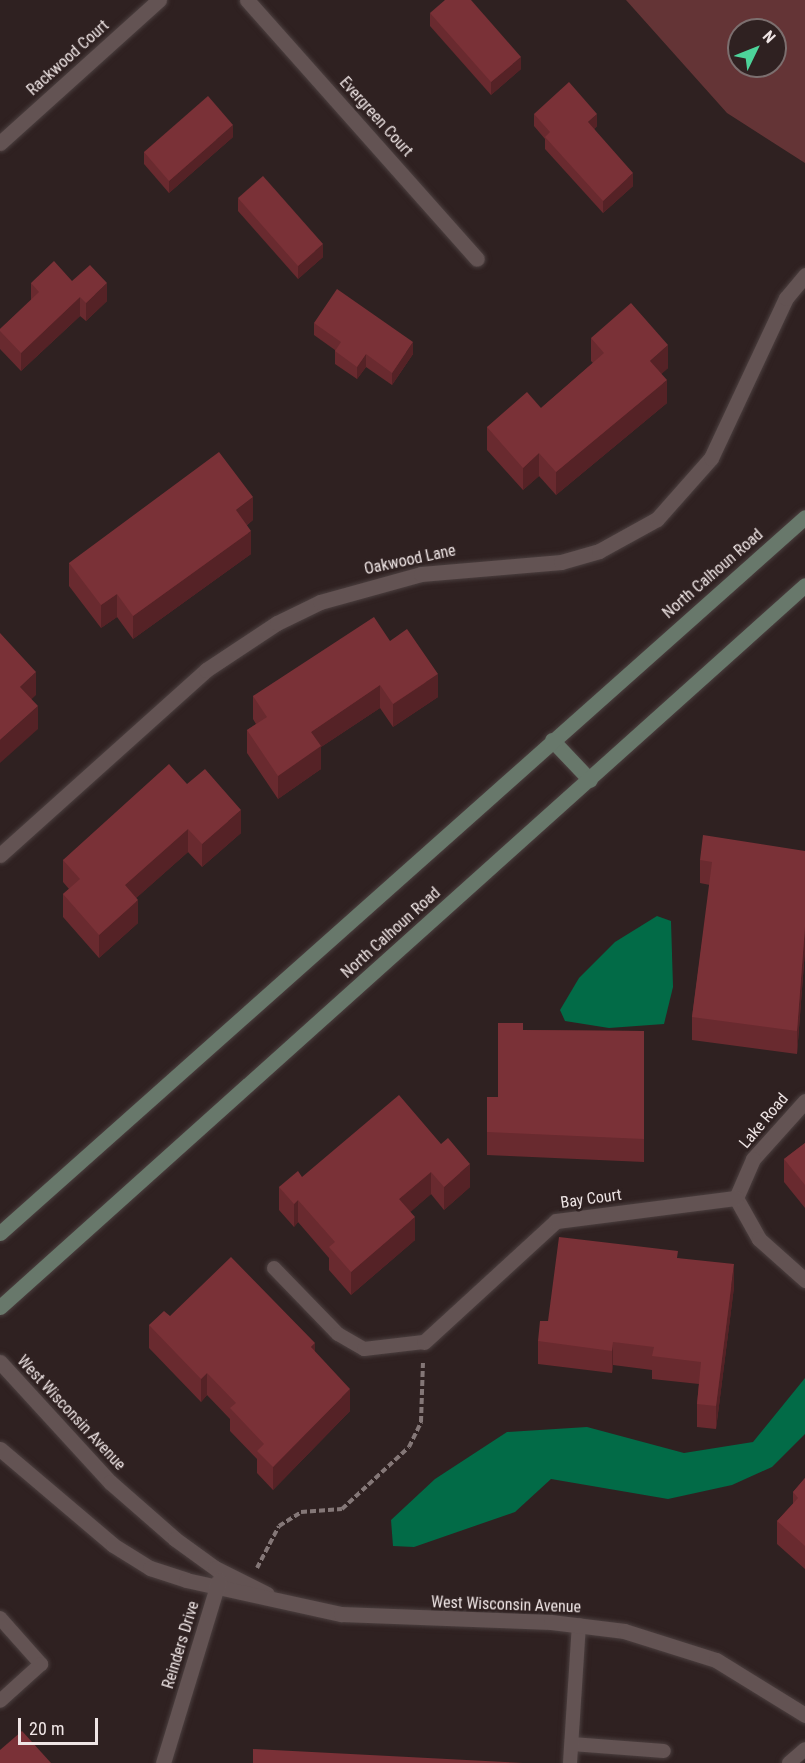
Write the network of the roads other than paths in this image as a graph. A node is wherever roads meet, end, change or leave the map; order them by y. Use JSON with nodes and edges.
{"nodes":[{"id":1,"x":159,"y":0,"type":"edge"},
{"id":2,"x":247,"y":0,"type":"edge"},
{"id":3,"x":0,"y":143,"type":"edge"},
{"id":4,"x":477,"y":259,"type":"dead end"},
{"id":5,"x":805,"y":275,"type":"edge"},
{"id":6,"x":805,"y":517,"type":"edge"},
{"id":7,"x":805,"y":585,"type":"edge"},
{"id":8,"x":552,"y":740,"type":"junction"},
{"id":9,"x":590,"y":780,"type":"junction"},
{"id":10,"x":0,"y":855,"type":"edge"},
{"id":11,"x":805,"y":1101,"type":"edge"},
{"id":12,"x":736,"y":1198,"type":"junction"},
{"id":13,"x":0,"y":1233,"type":"edge"},
{"id":14,"x":274,"y":1268,"type":"dead end"},
{"id":15,"x":805,"y":1280,"type":"edge"},
{"id":16,"x":0,"y":1307,"type":"edge"},
{"id":17,"x":424,"y":1342,"type":"joint"},
{"id":18,"x":0,"y":1362,"type":"edge"},
{"id":19,"x":0,"y":1449,"type":"edge"},
{"id":20,"x":222,"y":1572,"type":"junction"},
{"id":21,"x":216,"y":1588,"type":"junction"},
{"id":22,"x":294,"y":1607,"type":"junction"},
{"id":23,"x":0,"y":1618,"type":"edge"},
{"id":24,"x":579,"y":1625,"type":"junction"},
{"id":25,"x":0,"y":1701,"type":"edge"},
{"id":26,"x":805,"y":1714,"type":"edge"},
{"id":27,"x":572,"y":1744,"type":"junction"},
{"id":28,"x":805,"y":1749,"type":"edge"},
{"id":29,"x":664,"y":1751,"type":"dead end"},
{"id":30,"x":163,"y":1763,"type":"edge"},
{"id":31,"x":570,"y":1763,"type":"edge"},
{"id":32,"x":789,"y":1763,"type":"edge"}],
"edges":[{"from":1,"to":3,"type":"street","name":"Rackwood Court"},
{"from":2,"to":4,"type":"street","name":"Evergreen Court"},
{"from":5,"to":10,"type":"street","name":"Oakwood Lane"},
{"from":6,"to":8,"type":"main road","name":"North Calhoun Road"},
{"from":7,"to":9,"type":"main road","name":"North Calhoun Road"},
{"from":8,"to":9,"type":"main road"},
{"from":8,"to":13,"type":"main road","name":"North Calhoun Road"},
{"from":9,"to":16,"type":"main road","name":"North Calhoun Road"},
{"from":11,"to":12,"type":"street","name":"Lake Road"},
{"from":12,"to":15,"type":"street"},
{"from":12,"to":17,"type":"street","name":"Bay Court"},
{"from":14,"to":17,"type":"lane"},
{"from":18,"to":20,"type":"street","name":"West Wisconsin Avenue"},
{"from":19,"to":21,"type":"street","name":"West Wisconsin Avenue"},
{"from":20,"to":21,"type":"street","name":"Reinders Drive"},
{"from":20,"to":22,"type":"street","name":"West Wisconsin Avenue"},
{"from":21,"to":22,"type":"street","name":"West Wisconsin Avenue"},
{"from":21,"to":30,"type":"street","name":"Reinders Drive"},
{"from":22,"to":24,"type":"street","name":"West Wisconsin Avenue"},
{"from":23,"to":25,"type":"lane"},
{"from":24,"to":26,"type":"street","name":"West Wisconsin Avenue"},
{"from":24,"to":27,"type":"lane"},
{"from":27,"to":29,"type":"lane"},
{"from":27,"to":31,"type":"lane"},
{"from":28,"to":32,"type":"lane"}]}
